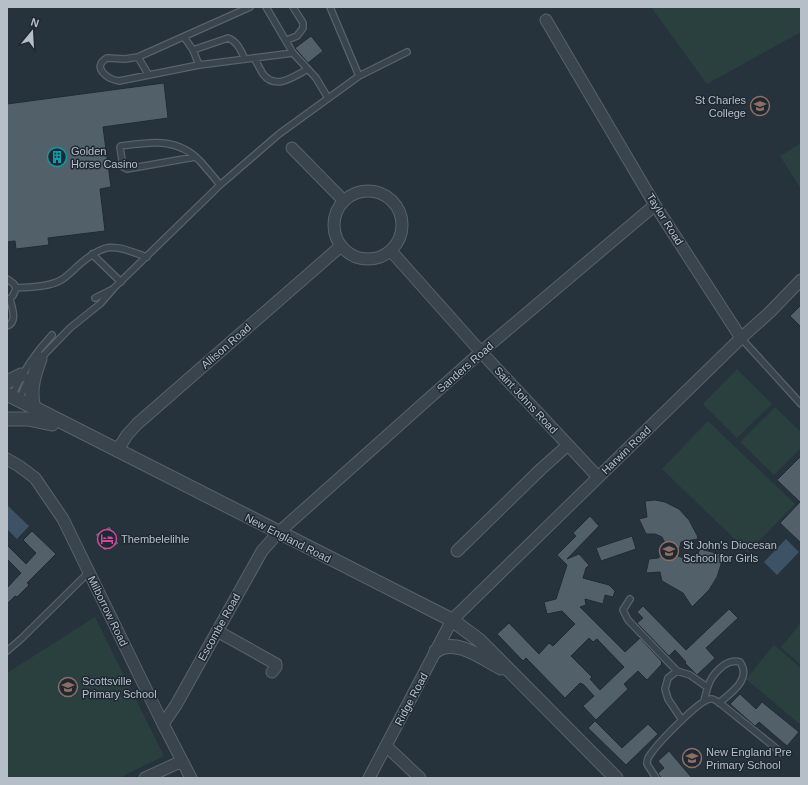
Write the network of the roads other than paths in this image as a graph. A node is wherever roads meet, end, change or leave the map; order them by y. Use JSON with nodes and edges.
{"nodes":[{"id":1,"x":250,"y":7,"type":"edge"},
{"id":2,"x":266,"y":7,"type":"edge"},
{"id":3,"x":293,"y":7,"type":"edge"},
{"id":4,"x":330,"y":7,"type":"edge"},
{"id":5,"x":546,"y":20,"type":"dead end"},
{"id":6,"x":184,"y":37,"type":"junction"},
{"id":7,"x":286,"y":40,"type":"junction"},
{"id":8,"x":193,"y":50,"type":"junction"},
{"id":9,"x":293,"y":52,"type":"junction"},
{"id":10,"x":407,"y":52,"type":"dead end"},
{"id":11,"x":138,"y":57,"type":"junction"},
{"id":12,"x":254,"y":58,"type":"junction"},
{"id":13,"x":245,"y":59,"type":"junction"},
{"id":14,"x":198,"y":65,"type":"junction"},
{"id":15,"x":308,"y":69,"type":"junction"},
{"id":16,"x":148,"y":74,"type":"junction"},
{"id":17,"x":359,"y":76,"type":"junction"},
{"id":18,"x":328,"y":98,"type":"junction"},
{"id":19,"x":292,"y":148,"type":"dead end"},
{"id":20,"x":195,"y":157,"type":"junction"},
{"id":21,"x":220,"y":185,"type":"junction"},
{"id":22,"x":344,"y":201,"type":"junction"},
{"id":23,"x":655,"y":205,"type":"junction"},
{"id":24,"x":341,"y":246,"type":"junction"},
{"id":25,"x":391,"y":251,"type":"junction"},
{"id":26,"x":92,"y":254,"type":"junction"},
{"id":27,"x":147,"y":257,"type":"junction"},
{"id":28,"x":7,"y":279,"type":"edge"},
{"id":29,"x":801,"y":280,"type":"edge"},
{"id":30,"x":121,"y":282,"type":"junction"},
{"id":31,"x":16,"y":288,"type":"junction"},
{"id":32,"x":114,"y":288,"type":"junction"},
{"id":33,"x":96,"y":298,"type":"dead end"},
{"id":34,"x":9,"y":299,"type":"edge"},
{"id":35,"x":7,"y":326,"type":"edge"},
{"id":36,"x":52,"y":335,"type":"dead end"},
{"id":37,"x":741,"y":338,"type":"junction"},
{"id":38,"x":481,"y":352,"type":"junction"},
{"id":39,"x":40,"y":359,"type":"junction"},
{"id":40,"x":21,"y":376,"type":"junction"},
{"id":41,"x":7,"y":382,"type":"edge"},
{"id":42,"x":801,"y":404,"type":"edge"},
{"id":43,"x":11,"y":406,"type":"edge"},
{"id":44,"x":34,"y":408,"type":"junction"},
{"id":45,"x":79,"y":432,"type":"junction"},
{"id":46,"x":568,"y":445,"type":"junction"},
{"id":47,"x":117,"y":451,"type":"junction"},
{"id":48,"x":7,"y":459,"type":"edge"},
{"id":49,"x":598,"y":477,"type":"junction"},
{"id":50,"x":278,"y":532,"type":"junction"},
{"id":51,"x":457,"y":551,"type":"dead end"},
{"id":52,"x":89,"y":572,"type":"junction"},
{"id":53,"x":630,"y":599,"type":"dead end"},
{"id":54,"x":452,"y":620,"type":"junction"},
{"id":55,"x":217,"y":631,"type":"junction"},
{"id":56,"x":7,"y":651,"type":"edge"},
{"id":57,"x":436,"y":651,"type":"junction"},
{"id":58,"x":677,"y":671,"type":"junction"},
{"id":59,"x":272,"y":672,"type":"dead end"},
{"id":60,"x":513,"y":674,"type":"junction"},
{"id":61,"x":707,"y":687,"type":"junction"},
{"id":62,"x":704,"y":701,"type":"junction"},
{"id":63,"x":719,"y":703,"type":"junction"},
{"id":64,"x":548,"y":711,"type":"junction"},
{"id":65,"x":682,"y":720,"type":"junction"},
{"id":66,"x":163,"y":724,"type":"junction"},
{"id":67,"x":386,"y":746,"type":"junction"},
{"id":68,"x":782,"y":753,"type":"dead end"},
{"id":69,"x":182,"y":761,"type":"junction"},
{"id":70,"x":145,"y":778,"type":"edge"},
{"id":71,"x":191,"y":778,"type":"edge"},
{"id":72,"x":369,"y":778,"type":"edge"},
{"id":73,"x":420,"y":778,"type":"edge"},
{"id":74,"x":607,"y":778,"type":"edge"},
{"id":75,"x":616,"y":778,"type":"edge"},
{"id":76,"x":656,"y":778,"type":"edge"}],
"edges":[{"from":1,"to":6,"type":"lane"},
{"from":2,"to":7,"type":"lane"},
{"from":3,"to":7,"type":"lane"},
{"from":4,"to":17,"type":"lane"},
{"from":5,"to":23,"type":"street","name":"Taylor Road"},
{"from":6,"to":8,"type":"lane"},
{"from":6,"to":11,"type":"lane"},
{"from":7,"to":9,"type":"lane"},
{"from":8,"to":13,"type":"lane"},
{"from":8,"to":14,"type":"lane"},
{"from":9,"to":12,"type":"lane"},
{"from":9,"to":15,"type":"lane"},
{"from":10,"to":17,"type":"lane"},
{"from":11,"to":16,"type":"lane"},
{"from":11,"to":16,"type":"lane"},
{"from":12,"to":13,"type":"lane"},
{"from":12,"to":15,"type":"lane"},
{"from":13,"to":14,"type":"lane"},
{"from":14,"to":16,"type":"lane"},
{"from":15,"to":18,"type":"lane"},
{"from":17,"to":18,"type":"lane"},
{"from":18,"to":21,"type":"lane"},
{"from":19,"to":22,"type":"street"},
{"from":20,"to":20,"type":"lane"},
{"from":20,"to":21,"type":"lane"},
{"from":21,"to":27,"type":"lane"},
{"from":22,"to":24,"type":"street"},
{"from":22,"to":25,"type":"street"},
{"from":23,"to":37,"type":"street","name":"Taylor Road"},
{"from":23,"to":38,"type":"street","name":"Sanders Road"},
{"from":24,"to":25,"type":"street"},
{"from":24,"to":47,"type":"street","name":"Allison Road"},
{"from":25,"to":38,"type":"street","name":"Saint Johns Road"},
{"from":26,"to":27,"type":"lane"},
{"from":26,"to":30,"type":"lane"},
{"from":26,"to":31,"type":"lane"},
{"from":27,"to":30,"type":"lane"},
{"from":28,"to":31,"type":"lane"},
{"from":29,"to":37,"type":"street","name":"Harwin Road"},
{"from":30,"to":32,"type":"lane"},
{"from":31,"to":34,"type":"lane"},
{"from":32,"to":33,"type":"lane"},
{"from":32,"to":39,"type":"lane"},
{"from":34,"to":35,"type":"lane"},
{"from":36,"to":40,"type":"lane"},
{"from":37,"to":42,"type":"lane","name":"Taylor Road"},
{"from":37,"to":49,"type":"street","name":"Harwin Road"},
{"from":38,"to":46,"type":"street","name":"Saint Johns Road"},
{"from":38,"to":50,"type":"street","name":"Sanders Road"},
{"from":39,"to":43,"type":"lane"},
{"from":39,"to":44,"type":"street"},
{"from":40,"to":41,"type":"street"},
{"from":40,"to":43,"type":"lane"},
{"from":43,"to":44,"type":"street","name":"New England Road"},
{"from":43,"to":45,"type":"street"},
{"from":44,"to":45,"type":"street","name":"New England Road"},
{"from":45,"to":47,"type":"street","name":"New England Road"},
{"from":46,"to":49,"type":"street","name":"Saint Johns Road"},
{"from":46,"to":51,"type":"street"},
{"from":47,"to":50,"type":"street","name":"New England Road"},
{"from":48,"to":52,"type":"street","name":"Milborrow Road"},
{"from":49,"to":54,"type":"street","name":"Harwin Road"},
{"from":50,"to":54,"type":"street","name":"New England Road"},
{"from":50,"to":55,"type":"street","name":"Escombe Road"},
{"from":52,"to":56,"type":"lane"},
{"from":52,"to":66,"type":"street","name":"Milborrow Road"},
{"from":53,"to":58,"type":"lane"},
{"from":54,"to":57,"type":"street","name":"Ridge Road"},
{"from":54,"to":60,"type":"street","name":"New England Road"},
{"from":55,"to":59,"type":"street"},
{"from":55,"to":66,"type":"street","name":"Escombe Road"},
{"from":57,"to":60,"type":"street"},
{"from":57,"to":67,"type":"street","name":"Ridge Road"},
{"from":58,"to":61,"type":"lane"},
{"from":58,"to":65,"type":"lane"},
{"from":60,"to":64,"type":"street","name":"New England Road"},
{"from":61,"to":62,"type":"lane"},
{"from":61,"to":63,"type":"lane"},
{"from":62,"to":63,"type":"lane"},
{"from":62,"to":65,"type":"lane"},
{"from":63,"to":68,"type":"lane"},
{"from":64,"to":74,"type":"street","name":"New England Road"},
{"from":64,"to":75,"type":"street","name":"New England Road"},
{"from":65,"to":76,"type":"lane"},
{"from":66,"to":69,"type":"street","name":"Milborrow Road"},
{"from":67,"to":72,"type":"street","name":"Ridge Road"},
{"from":67,"to":73,"type":"street"},
{"from":69,"to":70,"type":"street"},
{"from":69,"to":71,"type":"street","name":"Milborrow Road"}]}
